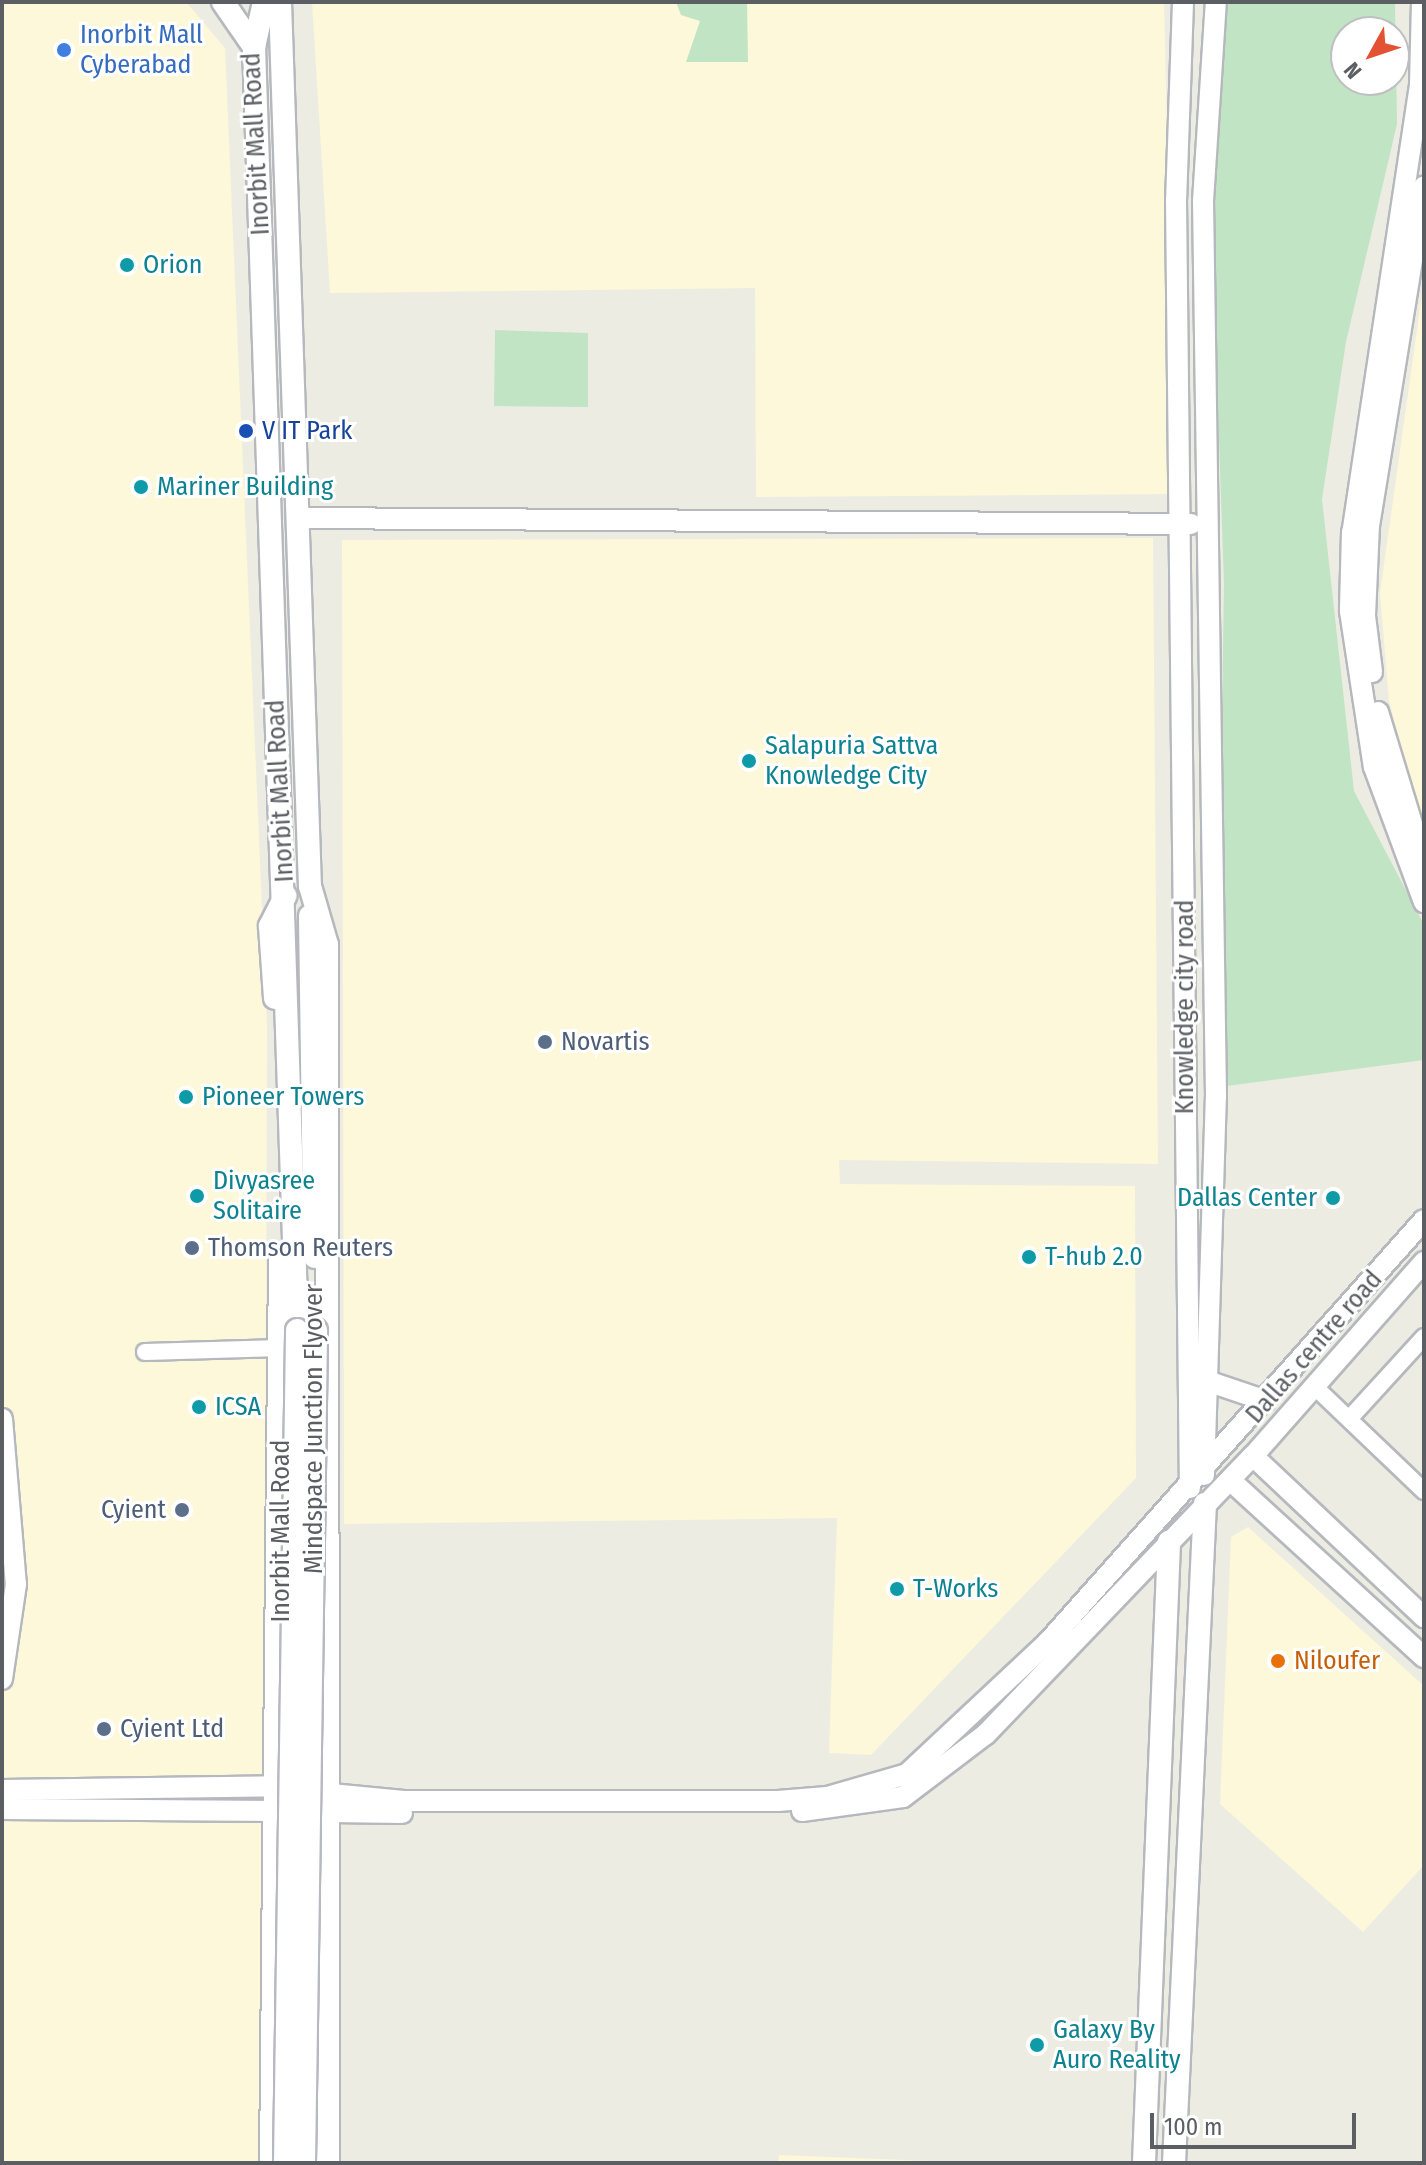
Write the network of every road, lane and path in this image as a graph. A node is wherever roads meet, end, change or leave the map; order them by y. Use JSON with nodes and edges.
{"nodes":[{"id":1,"x":223,"y":2,"type":"edge"},
{"id":2,"x":264,"y":2,"type":"edge"},
{"id":3,"x":280,"y":2,"type":"edge"},
{"id":4,"x":1183,"y":2,"type":"edge"},
{"id":5,"x":1216,"y":2,"type":"edge"},
{"id":6,"x":1422,"y":2,"type":"edge"},
{"id":7,"x":254,"y":47,"type":"junction"},
{"id":8,"x":1417,"y":174,"type":"edge"},
{"id":9,"x":298,"y":518,"type":"junction"},
{"id":10,"x":1207,"y":524,"type":"junction"},
{"id":11,"x":1180,"y":525,"type":"junction"},
{"id":12,"x":1424,"y":863,"type":"edge"},
{"id":13,"x":310,"y":886,"type":"junction"},
{"id":14,"x":287,"y":893,"type":"junction"},
{"id":15,"x":1424,"y":902,"type":"edge"},
{"id":16,"x":1424,"y":1220,"type":"edge"},
{"id":17,"x":1424,"y":1262,"type":"edge"},
{"id":18,"x":306,"y":1330,"type":"junction"},
{"id":19,"x":1424,"y":1337,"type":"edge"},
{"id":20,"x":281,"y":1348,"type":"junction"},
{"id":21,"x":145,"y":1352,"type":"dead end"},
{"id":22,"x":1204,"y":1380,"type":"junction"},
{"id":23,"x":1314,"y":1386,"type":"junction"},
{"id":24,"x":1266,"y":1401,"type":"junction"},
{"id":25,"x":2,"y":1419,"type":"edge"},
{"id":26,"x":1349,"y":1419,"type":"junction"},
{"id":27,"x":1253,"y":1456,"type":"junction"},
{"id":28,"x":281,"y":1472,"type":"junction"},
{"id":29,"x":328,"y":1473,"type":"junction"},
{"id":30,"x":1230,"y":1480,"type":"junction"},
{"id":31,"x":1199,"y":1489,"type":"junction"},
{"id":32,"x":1424,"y":1491,"type":"edge"},
{"id":33,"x":1169,"y":1542,"type":"junction"},
{"id":34,"x":1424,"y":1617,"type":"edge"},
{"id":35,"x":1424,"y":1657,"type":"edge"},
{"id":36,"x":2,"y":1679,"type":"edge"},
{"id":37,"x":1012,"y":1691,"type":"junction"},
{"id":38,"x":1163,"y":1705,"type":"junction"},
{"id":39,"x":1195,"y":1708,"type":"junction"},
{"id":40,"x":279,"y":1786,"type":"junction"},
{"id":41,"x":2,"y":1790,"type":"edge"},
{"id":42,"x":331,"y":1803,"type":"junction"},
{"id":43,"x":2,"y":1809,"type":"edge"},
{"id":44,"x":278,"y":1811,"type":"junction"},
{"id":45,"x":274,"y":2042,"type":"junction"},
{"id":46,"x":327,"y":2046,"type":"junction"},
{"id":47,"x":271,"y":2163,"type":"edge"},
{"id":48,"x":285,"y":2163,"type":"edge"},
{"id":49,"x":304,"y":2163,"type":"edge"},
{"id":50,"x":328,"y":2163,"type":"edge"},
{"id":51,"x":1144,"y":2163,"type":"edge"},
{"id":52,"x":1174,"y":2163,"type":"edge"}],
"edges":[{"from":1,"to":7,"type":"main road","name":"Inorbit Mall Road"},
{"from":2,"to":7,"type":"main road"},
{"from":3,"to":9,"type":"main road","name":"Inorbit Mall Road"},
{"from":4,"to":11,"type":"street","name":"Knowledge city road"},
{"from":5,"to":10,"type":"street","name":"Knowledge city road"},
{"from":6,"to":8,"type":"street"},
{"from":7,"to":14,"type":"main road","name":"Inorbit Mall Road"},
{"from":8,"to":12,"type":"street"},
{"from":8,"to":15,"type":"street"},
{"from":9,"to":11,"type":"street"},
{"from":9,"to":13,"type":"main road","name":"Inorbit Mall Road"},
{"from":10,"to":11,"type":"street"},
{"from":10,"to":22,"type":"street","name":"Knowledge city road"},
{"from":11,"to":31,"type":"street","name":"Knowledge city road"},
{"from":13,"to":18,"type":"main road","name":"Mindspace Junction Flyover"},
{"from":13,"to":29,"type":"main road","name":"Inorbit Mall Road"},
{"from":14,"to":18,"type":"main road","name":"Mindspace Junction Flyover"},
{"from":14,"to":20,"type":"main road","name":"Inorbit Mall Road"},
{"from":16,"to":24,"type":"street","name":"Dallas centre road"},
{"from":17,"to":23,"type":"street","name":"Dallas centre road"},
{"from":18,"to":48,"type":"main road","name":"Mindspace Junction Flyover","bridge":true},
{"from":18,"to":49,"type":"main road","name":"Mindspace Junction Flyover","bridge":true},
{"from":19,"to":26,"type":"street"},
{"from":20,"to":21,"type":"street"},
{"from":20,"to":28,"type":"main road","name":"Inorbit Mall Road"},
{"from":22,"to":24,"type":"street"},
{"from":22,"to":31,"type":"street","name":"Knowledge city road"},
{"from":23,"to":26,"type":"street"},
{"from":23,"to":27,"type":"street","name":"Dallas centre road"},
{"from":24,"to":31,"type":"street","name":"Dallas centre road"},
{"from":25,"to":36,"type":"street"},
{"from":26,"to":32,"type":"street"},
{"from":27,"to":30,"type":"street","name":"Dallas centre road"},
{"from":27,"to":34,"type":"street"},
{"from":28,"to":29,"type":"main road"},
{"from":28,"to":40,"type":"main road","name":"Inorbit Mall Road"},
{"from":29,"to":42,"type":"main road","name":"Inorbit Mall Road"},
{"from":30,"to":31,"type":"street","name":"Dallas centre road"},
{"from":30,"to":35,"type":"street"},
{"from":31,"to":33,"type":"street"},
{"from":31,"to":37,"type":"street"},
{"from":31,"to":39,"type":"main road"},
{"from":33,"to":37,"type":"street"},
{"from":33,"to":38,"type":"main road"},
{"from":37,"to":42,"type":"street"},
{"from":38,"to":39,"type":"main road"},
{"from":38,"to":51,"type":"main road"},
{"from":39,"to":52,"type":"main road"},
{"from":40,"to":41,"type":"street"},
{"from":40,"to":44,"type":"main road","name":"Inorbit Mall Road"},
{"from":42,"to":46,"type":"main road","name":"Inorbit Mall Road"},
{"from":43,"to":44,"type":"street"},
{"from":44,"to":45,"type":"main road","name":"Inorbit Mall Road"},
{"from":45,"to":46,"type":"main road"},
{"from":45,"to":47,"type":"main road","name":"Inorbit Mall Road"},
{"from":46,"to":50,"type":"main road","name":"Inorbit Mall Road"}]}
